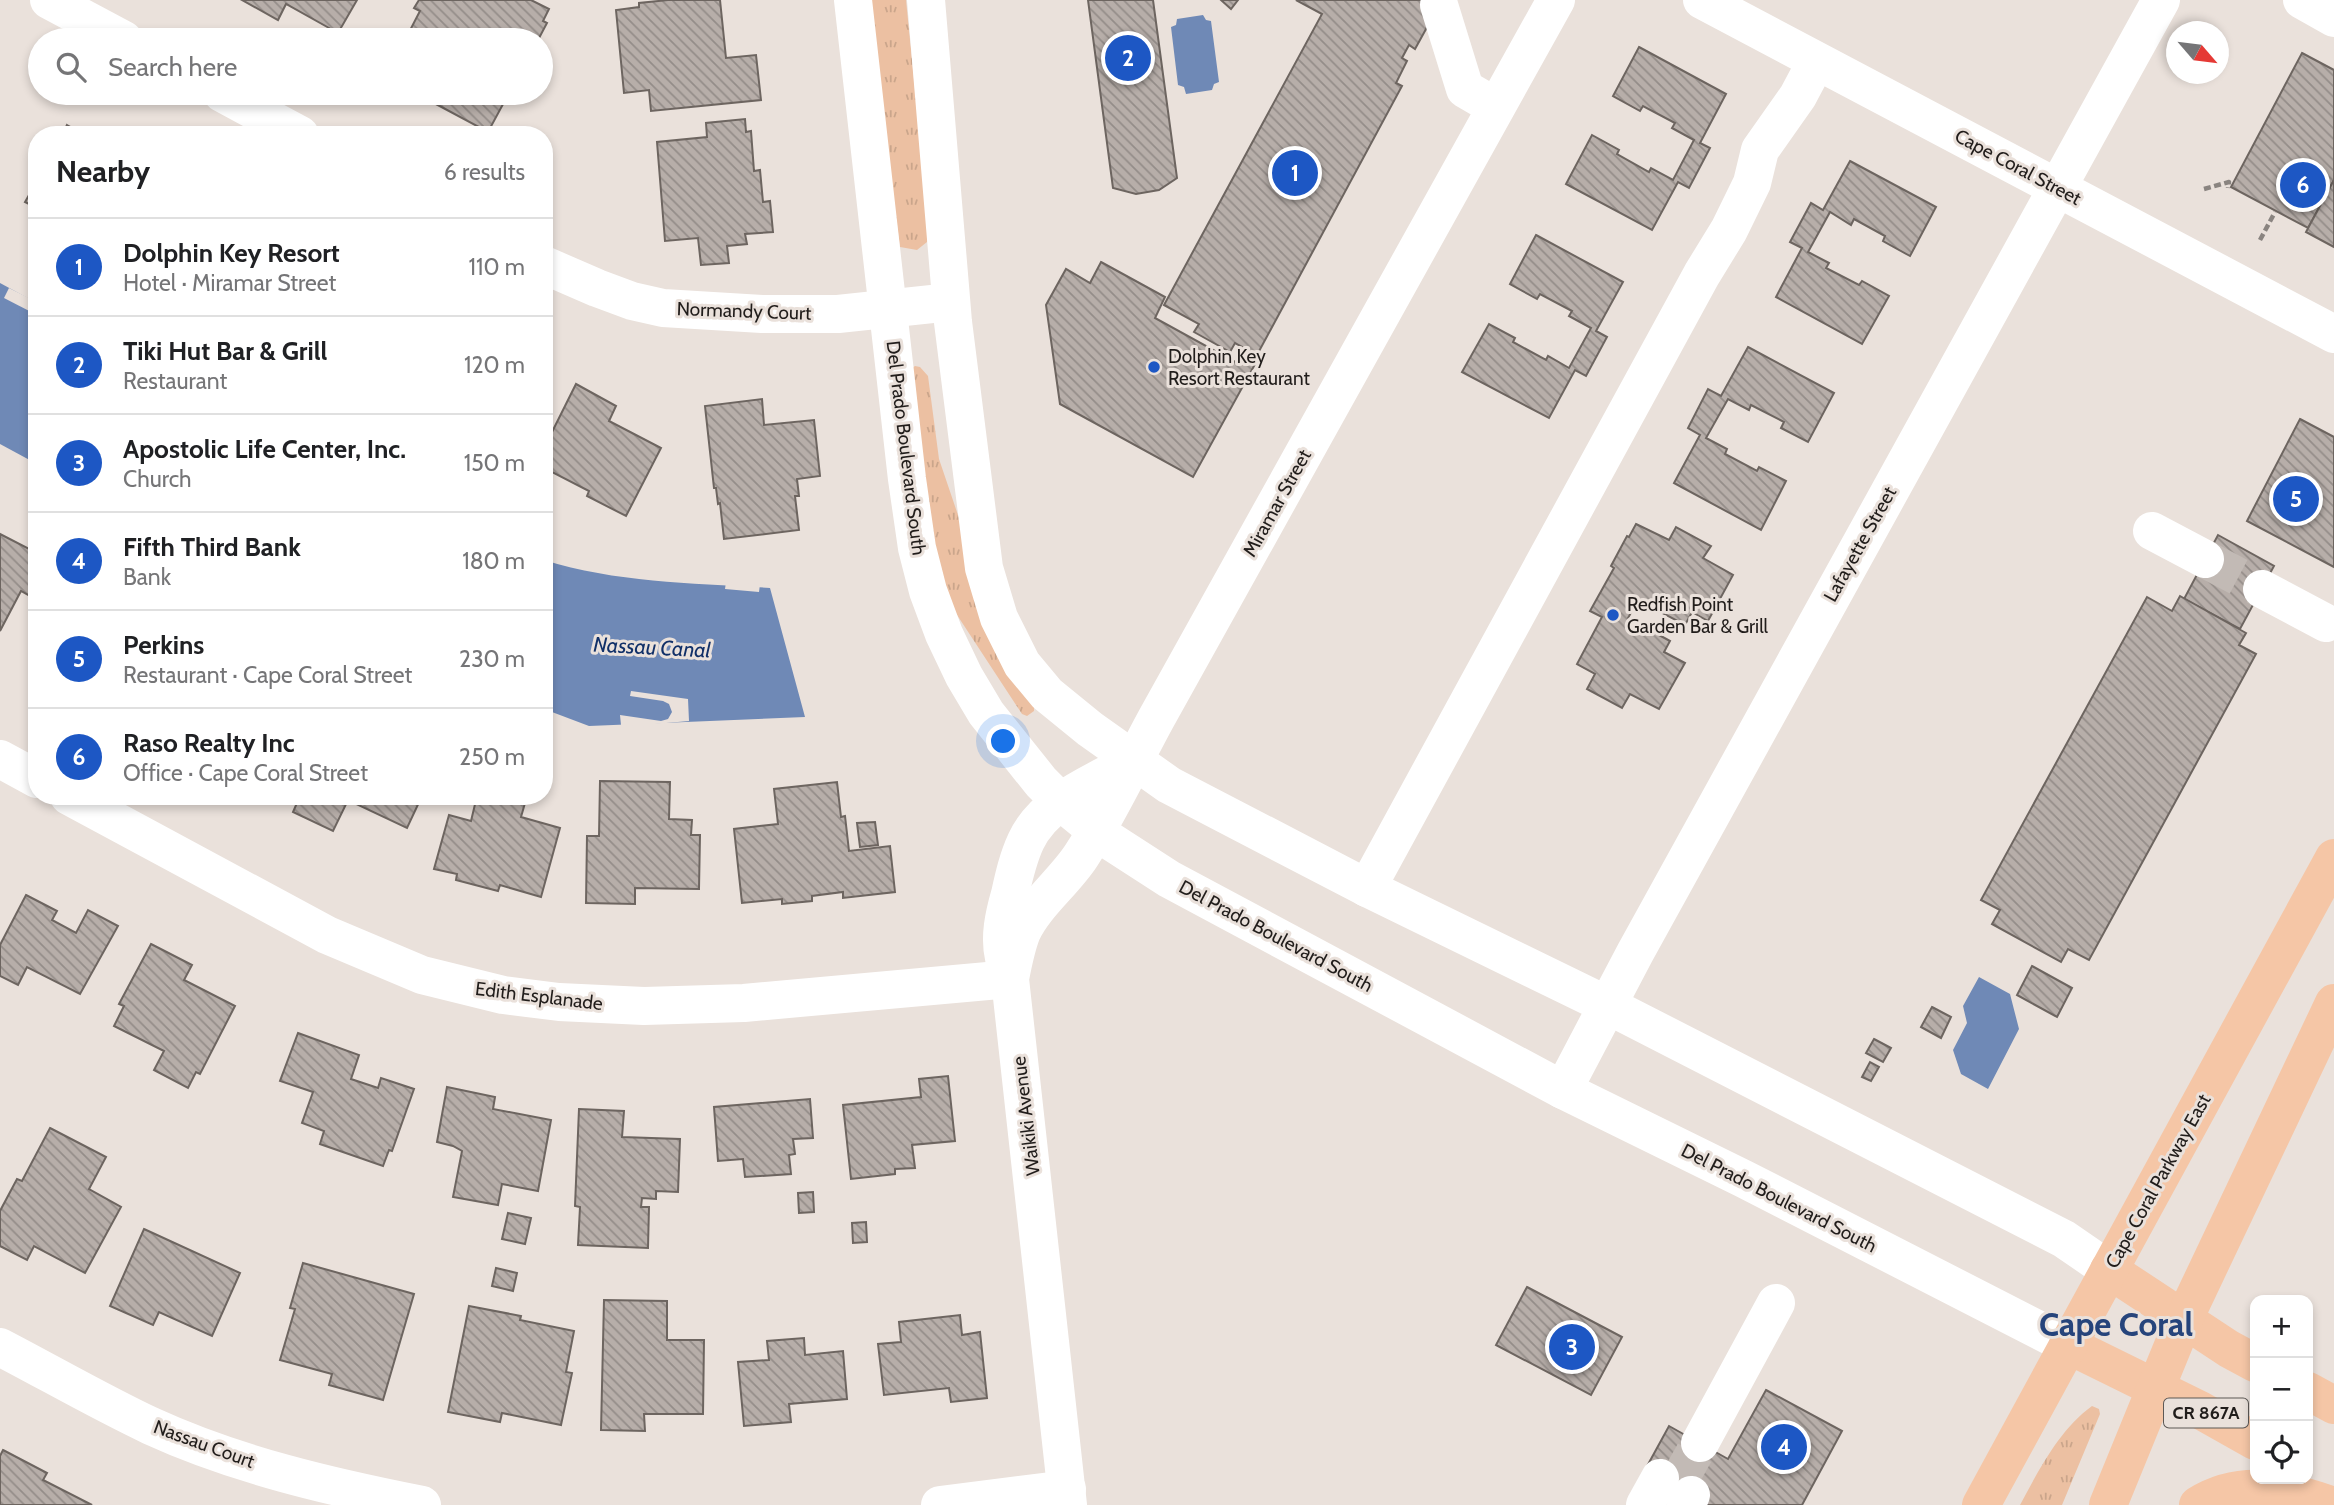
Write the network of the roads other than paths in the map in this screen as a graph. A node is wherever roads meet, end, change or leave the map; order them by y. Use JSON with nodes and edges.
{"nodes":[{"id":1,"x":49,"y":0,"type":"edge"},
{"id":2,"x":853,"y":0,"type":"edge"},
{"id":3,"x":926,"y":0,"type":"edge"},
{"id":4,"x":1556,"y":0,"type":"edge"},
{"id":5,"x":1702,"y":0,"type":"edge"},
{"id":6,"x":2161,"y":0,"type":"edge"},
{"id":7,"x":2302,"y":0,"type":"edge"},
{"id":8,"x":1439,"y":5,"type":"dead end"},
{"id":9,"x":2334,"y":18,"type":"edge"},
{"id":10,"x":102,"y":28,"type":"edge"},
{"id":11,"x":1816,"y":62,"type":"junction"},
{"id":12,"x":244,"y":105,"type":"edge"},
{"id":13,"x":1496,"y":107,"type":"junction"},
{"id":14,"x":283,"y":126,"type":"edge"},
{"id":15,"x":2057,"y":187,"type":"junction"},
{"id":16,"x":553,"y":269,"type":"edge"},
{"id":17,"x":951,"y":302,"type":"junction"},
{"id":18,"x":889,"y":308,"type":"junction"},
{"id":19,"x":2334,"y":334,"type":"edge"},
{"id":20,"x":2152,"y":531,"type":"dead end"},
{"id":21,"x":2205,"y":559,"type":"tunnel mouth"},
{"id":22,"x":2262,"y":589,"type":"tunnel mouth"},
{"id":23,"x":2326,"y":623,"type":"dead end"},
{"id":24,"x":0,"y":759,"type":"edge"},
{"id":25,"x":1133,"y":761,"type":"junction"},
{"id":26,"x":28,"y":774,"type":"edge"},
{"id":27,"x":1060,"y":801,"type":"junction"},
{"id":28,"x":86,"y":805,"type":"edge"},
{"id":29,"x":1096,"y":831,"type":"junction"},
{"id":30,"x":2334,"y":858,"type":"edge"},
{"id":31,"x":1367,"y":888,"type":"junction"},
{"id":32,"x":1010,"y":979,"type":"junction"},
{"id":33,"x":2334,"y":1003,"type":"edge"},
{"id":34,"x":1607,"y":1005,"type":"junction"},
{"id":35,"x":1563,"y":1090,"type":"junction"},
{"id":36,"x":2109,"y":1270,"type":"junction"},
{"id":37,"x":1771,"y":1314,"type":"dead end"},
{"id":38,"x":2184,"y":1320,"type":"junction"},
{"id":39,"x":2068,"y":1345,"type":"junction"},
{"id":40,"x":0,"y":1347,"type":"edge"},
{"id":41,"x":2250,"y":1360,"type":"edge"},
{"id":42,"x":2157,"y":1388,"type":"junction"},
{"id":43,"x":2313,"y":1394,"type":"edge"},
{"id":44,"x":2334,"y":1405,"type":"edge"},
{"id":45,"x":2250,"y":1438,"type":"edge"},
{"id":46,"x":1699,"y":1443,"type":"tunnel mouth"},
{"id":47,"x":2313,"y":1473,"type":"edge"},
{"id":48,"x":2334,"y":1486,"type":"edge"},
{"id":49,"x":1068,"y":1497,"type":"edge"},
{"id":50,"x":422,"y":1505,"type":"edge"},
{"id":51,"x":940,"y":1505,"type":"edge"},
{"id":52,"x":1981,"y":1505,"type":"edge"},
{"id":53,"x":2108,"y":1505,"type":"edge"},
{"id":54,"x":2198,"y":1505,"type":"edge"},
{"id":55,"x":2330,"y":1505,"type":"edge"}],
"edges":[{"from":1,"to":10,"type":"street"},
{"from":2,"to":18,"type":"street","name":"Del Prado Boulevard South"},
{"from":3,"to":17,"type":"street"},
{"from":4,"to":13,"type":"street","name":"Miramar Street"},
{"from":5,"to":11,"type":"street","name":"Cape Coral Street"},
{"from":6,"to":15,"type":"street","name":"Lafayette Street"},
{"from":7,"to":9,"type":"street"},
{"from":8,"to":13,"type":"street"},
{"from":11,"to":15,"type":"street","name":"Cape Coral Street"},
{"from":11,"to":31,"type":"street"},
{"from":12,"to":14,"type":"street"},
{"from":13,"to":25,"type":"street","name":"Miramar Street"},
{"from":15,"to":19,"type":"street","name":"Cape Coral Street"},
{"from":15,"to":34,"type":"street","name":"Lafayette Street"},
{"from":16,"to":18,"type":"street","name":"Normandy Court"},
{"from":17,"to":18,"type":"street","name":"Normandy Court"},
{"from":17,"to":25,"type":"street"},
{"from":18,"to":27,"type":"street","name":"Del Prado Boulevard South"},
{"from":20,"to":21,"type":"street"},
{"from":22,"to":23,"type":"street"},
{"from":24,"to":26,"type":"street"},
{"from":25,"to":27,"type":"street"},
{"from":25,"to":29,"type":"street","name":"Waikiki Avenue"},
{"from":25,"to":31,"type":"street"},
{"from":27,"to":29,"type":"street","name":"Del Prado Boulevard South"},
{"from":27,"to":32,"type":"street"},
{"from":28,"to":32,"type":"street","name":"Edith Esplanade"},
{"from":29,"to":32,"type":"street","name":"Waikiki Avenue"},
{"from":29,"to":35,"type":"street","name":"Del Prado Boulevard South"},
{"from":30,"to":36,"type":"main road","name":"Cape Coral Parkway East"},
{"from":31,"to":34,"type":"street"},
{"from":32,"to":49,"type":"street","name":"Waikiki Avenue"},
{"from":33,"to":38,"type":"main road"},
{"from":34,"to":35,"type":"street","name":"Lafayette Street"},
{"from":34,"to":36,"type":"street"},
{"from":35,"to":39,"type":"street","name":"Del Prado Boulevard South"},
{"from":36,"to":38,"type":"main road"},
{"from":36,"to":39,"type":"main road","name":"Cape Coral Parkway East"},
{"from":37,"to":46,"type":"street"},
{"from":38,"to":41,"type":"main road"},
{"from":38,"to":42,"type":"main road"},
{"from":39,"to":42,"type":"main road","name":"Del Prado Boulevard South","number":"CR 867A"},
{"from":39,"to":52,"type":"main road","name":"Cape Coral Parkway East"},
{"from":40,"to":50,"type":"street","name":"Nassau Court"},
{"from":42,"to":45,"type":"main road","name":"Del Prado Boulevard South","number":"CR 867A"},
{"from":42,"to":53,"type":"main road"},
{"from":43,"to":44,"type":"main road"},
{"from":47,"to":48,"type":"main road"},
{"from":49,"to":51,"type":"street"},
{"from":54,"to":55,"type":"main road"}]}
